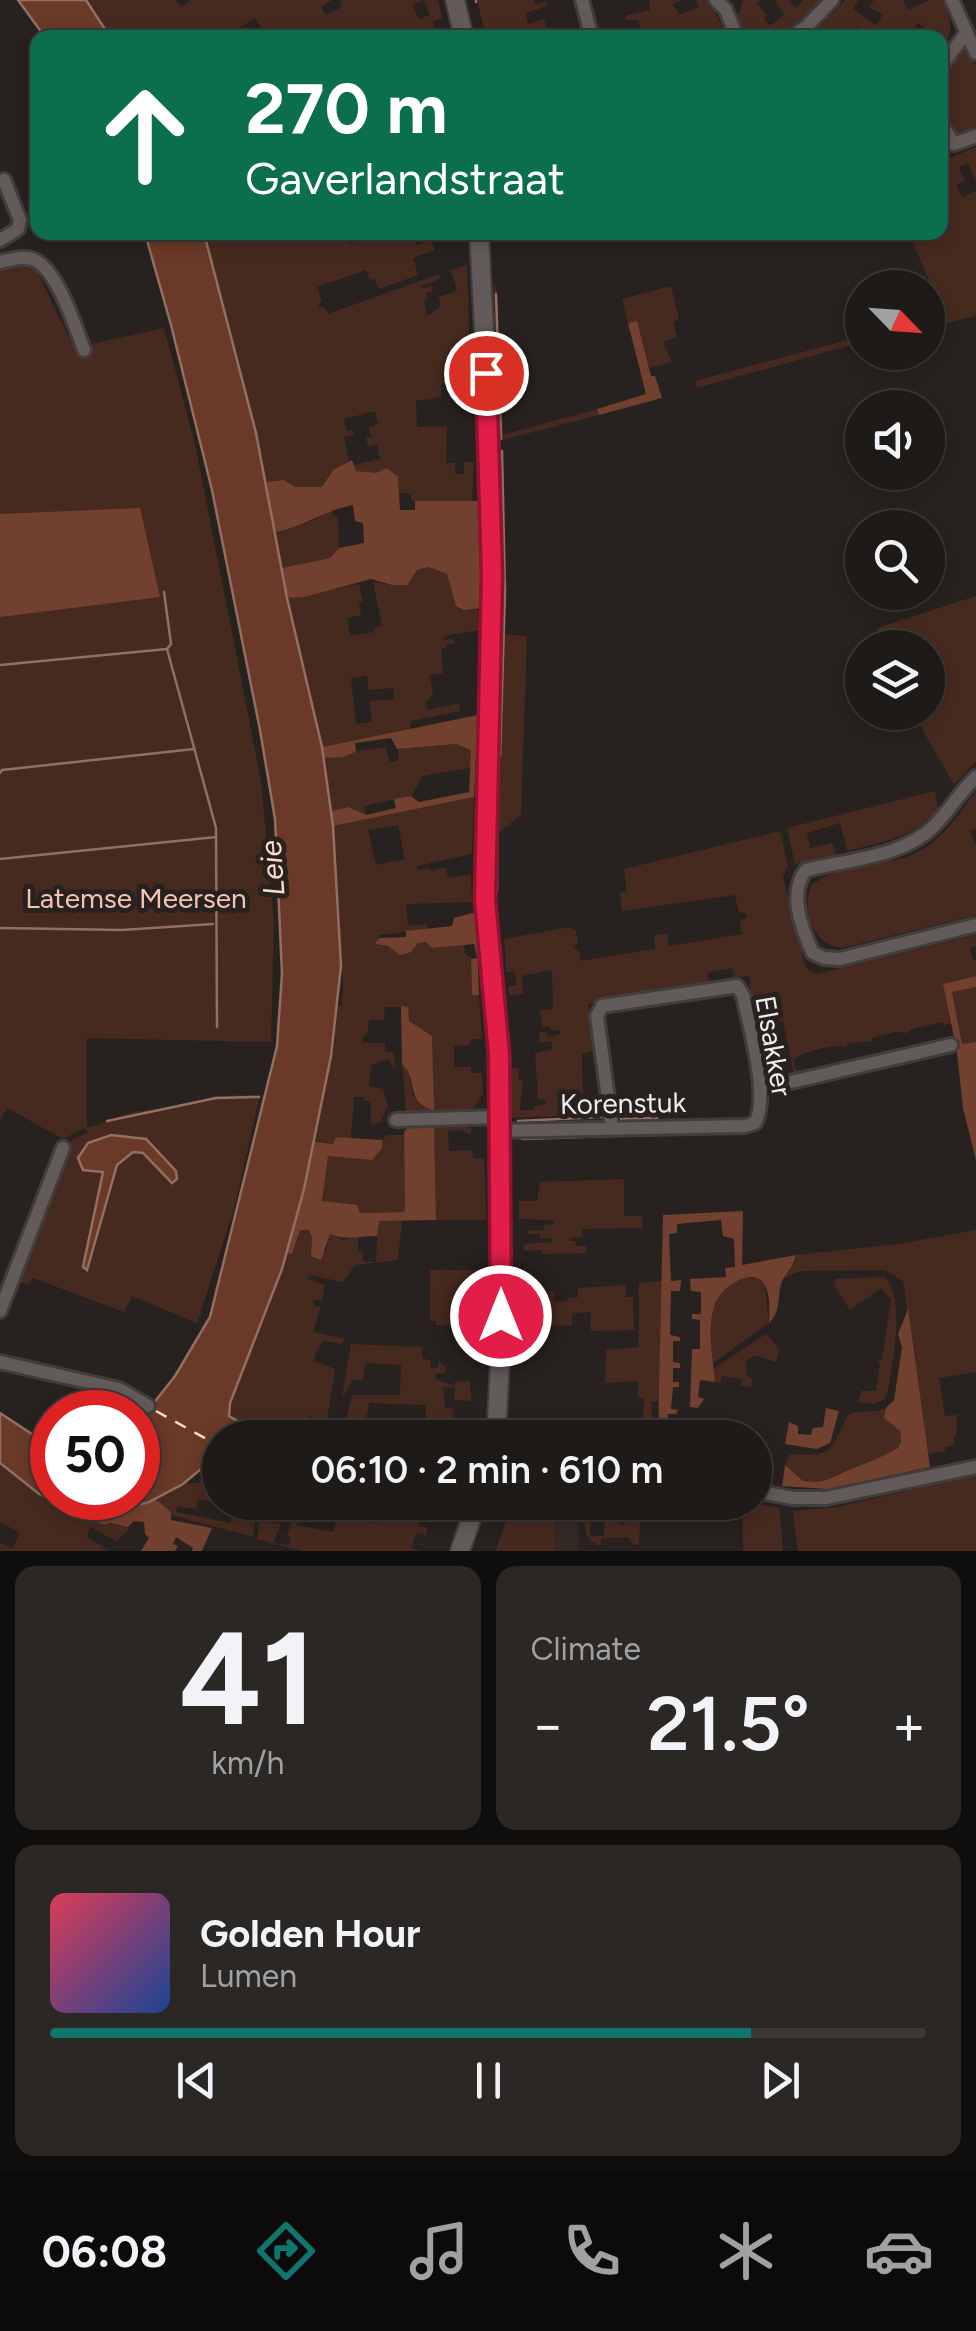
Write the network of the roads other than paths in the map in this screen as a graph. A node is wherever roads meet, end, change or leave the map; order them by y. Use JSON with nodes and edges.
{"nodes":[{"id":1,"x":454,"y":0,"type":"edge"},
{"id":2,"x":582,"y":0,"type":"edge"},
{"id":3,"x":832,"y":0,"type":"edge"},
{"id":4,"x":952,"y":0,"type":"edge"},
{"id":5,"x":725,"y":3,"type":"edge"},
{"id":6,"x":462,"y":30,"type":"edge"},
{"id":7,"x":590,"y":30,"type":"edge"},
{"id":8,"x":734,"y":30,"type":"edge"},
{"id":9,"x":803,"y":30,"type":"edge"},
{"id":10,"x":966,"y":33,"type":"junction"},
{"id":11,"x":976,"y":54,"type":"edge"},
{"id":12,"x":948,"y":57,"type":"edge"},
{"id":13,"x":948,"y":135,"type":"edge"},
{"id":14,"x":976,"y":136,"type":"edge"},
{"id":15,"x":4,"y":180,"type":"dead end"},
{"id":16,"x":0,"y":240,"type":"edge"},
{"id":17,"x":479,"y":240,"type":"edge"},
{"id":18,"x":0,"y":262,"type":"edge"},
{"id":19,"x":84,"y":350,"type":"dead end"},
{"id":20,"x":976,"y":777,"type":"edge"},
{"id":21,"x":976,"y":925,"type":"edge"},
{"id":22,"x":951,"y":1045,"type":"dead end"},
{"id":23,"x":760,"y":1088,"type":"junction"},
{"id":24,"x":396,"y":1120,"type":"dead end"},
{"id":25,"x":501,"y":1124,"type":"junction"},
{"id":26,"x":745,"y":1126,"type":"joint"},
{"id":27,"x":612,"y":1128,"type":"junction"},
{"id":28,"x":63,"y":1148,"type":"dead end"},
{"id":29,"x":0,"y":1311,"type":"edge"},
{"id":30,"x":0,"y":1362,"type":"edge"},
{"id":31,"x":122,"y":1390,"type":"edge"},
{"id":32,"x":497,"y":1420,"type":"edge"},
{"id":33,"x":976,"y":1467,"type":"edge"},
{"id":34,"x":772,"y":1494,"type":"edge"},
{"id":35,"x":471,"y":1520,"type":"edge"},
{"id":36,"x":460,"y":1551,"type":"edge"}],
"edges":[{"from":1,"to":6,"type":"main road"},
{"from":2,"to":7,"type":"street"},
{"from":3,"to":9,"type":"street"},
{"from":4,"to":10,"type":"street"},
{"from":5,"to":8,"type":"street"},
{"from":10,"to":11,"type":"street"},
{"from":10,"to":12,"type":"street"},
{"from":13,"to":14,"type":"street"},
{"from":15,"to":16,"type":"street"},
{"from":17,"to":25,"type":"main road"},
{"from":18,"to":19,"type":"street"},
{"from":20,"to":21,"type":"street"},
{"from":22,"to":23,"type":"street"},
{"from":23,"to":26,"type":"street","name":"Elsakker"},
{"from":23,"to":27,"type":"street","name":"Elsakker"},
{"from":24,"to":25,"type":"street","name":"Korenstuk"},
{"from":25,"to":27,"type":"street","name":"Korenstuk"},
{"from":25,"to":32,"type":"main road"},
{"from":26,"to":27,"type":"street","name":"Korenstuk"},
{"from":28,"to":29,"type":"street"},
{"from":30,"to":31,"type":"street"},
{"from":33,"to":34,"type":"street"},
{"from":35,"to":36,"type":"main road"}]}
